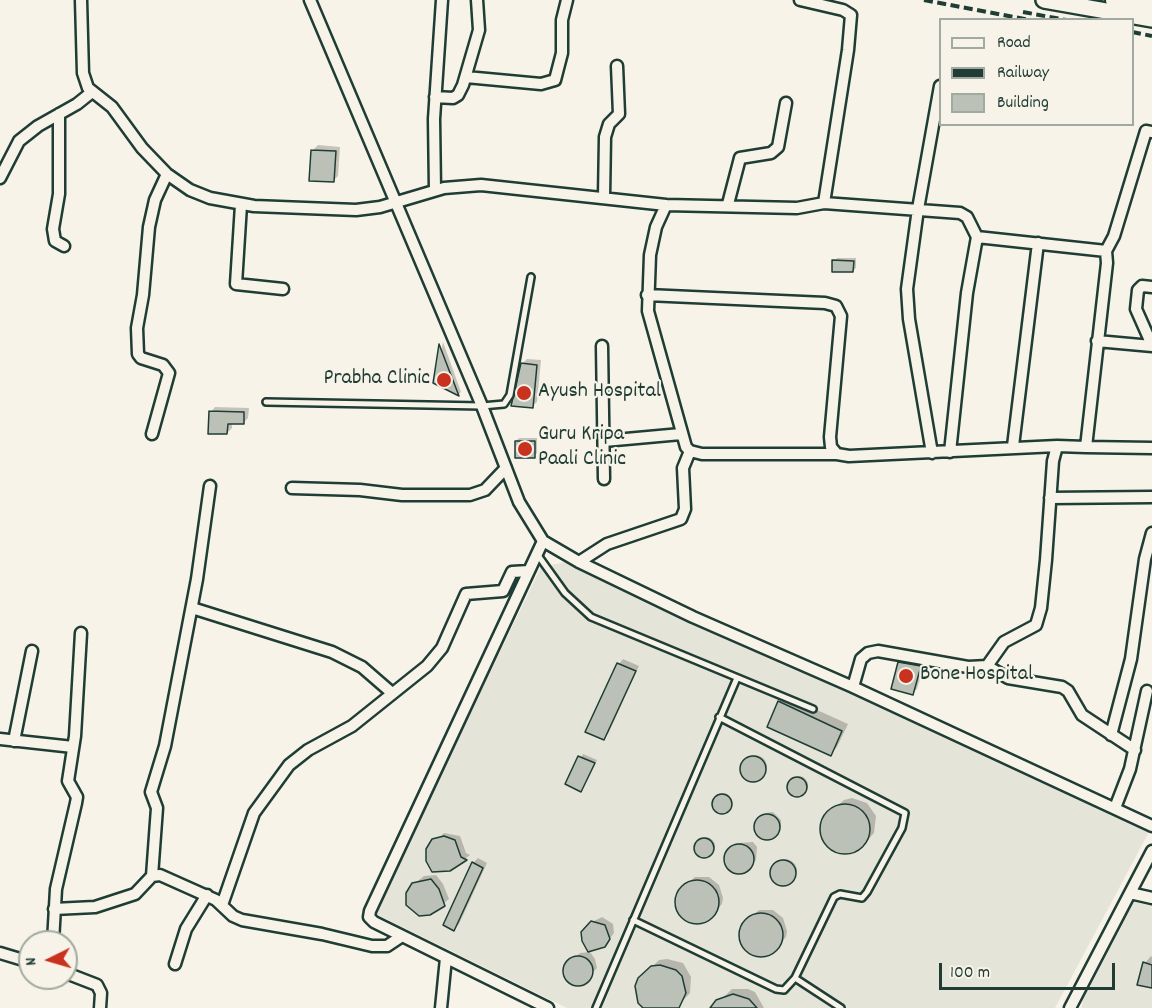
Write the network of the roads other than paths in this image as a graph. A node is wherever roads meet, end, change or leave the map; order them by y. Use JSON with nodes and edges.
{"nodes":[{"id":1,"x":81,"y":0,"type":"edge"},
{"id":2,"x":310,"y":0,"type":"edge"},
{"id":3,"x":442,"y":0,"type":"edge"},
{"id":4,"x":477,"y":0,"type":"edge"},
{"id":5,"x":567,"y":0,"type":"edge"},
{"id":6,"x":800,"y":0,"type":"edge"},
{"id":7,"x":1044,"y":0,"type":"edge"},
{"id":8,"x":1116,"y":0,"type":"edge"},
{"id":9,"x":1152,"y":6,"type":"edge"},
{"id":10,"x":1152,"y":19,"type":"edge"},
{"id":11,"x":617,"y":66,"type":"dead end"},
{"id":12,"x":466,"y":76,"type":"junction"},
{"id":13,"x":92,"y":92,"type":"junction"},
{"id":14,"x":939,"y":92,"type":"edge"},
{"id":15,"x":435,"y":97,"type":"junction"},
{"id":16,"x":786,"y":103,"type":"dead end"},
{"id":17,"x":59,"y":114,"type":"junction"},
{"id":18,"x":1152,"y":132,"type":"edge"},
{"id":19,"x":167,"y":174,"type":"junction"},
{"id":20,"x":0,"y":178,"type":"edge"},
{"id":21,"x":435,"y":190,"type":"junction"},
{"id":22,"x":604,"y":197,"type":"junction"},
{"id":23,"x":397,"y":203,"type":"junction"},
{"id":24,"x":824,"y":203,"type":"junction"},
{"id":25,"x":728,"y":204,"type":"junction"},
{"id":26,"x":241,"y":205,"type":"junction"},
{"id":27,"x":666,"y":205,"type":"junction"},
{"id":28,"x":918,"y":209,"type":"junction"},
{"id":29,"x":977,"y":237,"type":"junction"},
{"id":30,"x":1038,"y":243,"type":"junction"},
{"id":31,"x":64,"y":246,"type":"dead end"},
{"id":32,"x":1106,"y":251,"type":"junction"},
{"id":33,"x":531,"y":277,"type":"dead end"},
{"id":34,"x":1152,"y":286,"type":"edge"},
{"id":35,"x":283,"y":289,"type":"dead end"},
{"id":36,"x":647,"y":295,"type":"junction"},
{"id":37,"x":1097,"y":341,"type":"junction"},
{"id":38,"x":1152,"y":345,"type":"edge"},
{"id":39,"x":602,"y":346,"type":"dead end"},
{"id":40,"x":266,"y":402,"type":"dead end"},
{"id":41,"x":482,"y":406,"type":"junction"},
{"id":42,"x":152,"y":434,"type":"dead end"},
{"id":43,"x":681,"y":434,"type":"junction"},
{"id":44,"x":604,"y":441,"type":"junction"},
{"id":45,"x":1058,"y":446,"type":"junction"},
{"id":46,"x":1013,"y":447,"type":"junction"},
{"id":47,"x":1086,"y":447,"type":"junction"},
{"id":48,"x":1152,"y":448,"type":"edge"},
{"id":49,"x":690,"y":451,"type":"junction"},
{"id":50,"x":950,"y":452,"type":"junction"},
{"id":51,"x":932,"y":453,"type":"junction"},
{"id":52,"x":837,"y":454,"type":"junction"},
{"id":53,"x":506,"y":468,"type":"junction"},
{"id":54,"x":604,"y":479,"type":"dead end"},
{"id":55,"x":210,"y":486,"type":"dead end"},
{"id":56,"x":292,"y":488,"type":"dead end"},
{"id":57,"x":1152,"y":497,"type":"edge"},
{"id":58,"x":1050,"y":498,"type":"junction"},
{"id":59,"x":1152,"y":533,"type":"edge"},
{"id":60,"x":543,"y":541,"type":"junction"},
{"id":61,"x":537,"y":554,"type":"junction"},
{"id":62,"x":579,"y":562,"type":"junction"},
{"id":63,"x":529,"y":571,"type":"junction"},
{"id":64,"x":192,"y":608,"type":"junction"},
{"id":65,"x":81,"y":633,"type":"dead end"},
{"id":66,"x":32,"y":651,"type":"dead end"},
{"id":67,"x":987,"y":666,"type":"junction"},
{"id":68,"x":736,"y":678,"type":"junction"},
{"id":69,"x":853,"y":687,"type":"junction"},
{"id":70,"x":1125,"y":688,"type":"junction"},
{"id":71,"x":1150,"y":691,"type":"edge"},
{"id":72,"x":392,"y":693,"type":"junction"},
{"id":73,"x":813,"y":709,"type":"dead end"},
{"id":74,"x":719,"y":717,"type":"junction"},
{"id":75,"x":1111,"y":735,"type":"junction"},
{"id":76,"x":0,"y":739,"type":"edge"},
{"id":77,"x":14,"y":741,"type":"junction"},
{"id":78,"x":73,"y":747,"type":"junction"},
{"id":79,"x":1135,"y":750,"type":"junction"},
{"id":80,"x":1115,"y":807,"type":"junction"},
{"id":81,"x":1152,"y":826,"type":"edge"},
{"id":82,"x":1152,"y":851,"type":"edge"},
{"id":83,"x":152,"y":876,"type":"junction"},
{"id":84,"x":1130,"y":892,"type":"junction"},
{"id":85,"x":207,"y":895,"type":"junction"},
{"id":86,"x":1152,"y":898,"type":"edge"},
{"id":87,"x":222,"y":905,"type":"junction"},
{"id":88,"x":54,"y":909,"type":"junction"},
{"id":89,"x":633,"y":920,"type":"junction"},
{"id":90,"x":53,"y":930,"type":"edge"},
{"id":91,"x":402,"y":936,"type":"junction"},
{"id":92,"x":0,"y":953,"type":"edge"},
{"id":93,"x":18,"y":958,"type":"edge"},
{"id":94,"x":446,"y":958,"type":"junction"},
{"id":95,"x":175,"y":964,"type":"dead end"},
{"id":96,"x":78,"y":978,"type":"edge"},
{"id":97,"x":795,"y":978,"type":"junction"},
{"id":98,"x":100,"y":1008,"type":"edge"},
{"id":99,"x":441,"y":1008,"type":"edge"},
{"id":100,"x":548,"y":1008,"type":"edge"},
{"id":101,"x":596,"y":1008,"type":"edge"},
{"id":102,"x":841,"y":1008,"type":"edge"},
{"id":103,"x":1070,"y":1008,"type":"edge"}],
"edges":[{"from":1,"to":13,"type":"street"},
{"from":2,"to":23,"type":"street"},
{"from":3,"to":15,"type":"street"},
{"from":4,"to":12,"type":"street"},
{"from":5,"to":12,"type":"street"},
{"from":6,"to":24,"type":"street"},
{"from":7,"to":10,"type":"street"},
{"from":8,"to":9,"type":"highway"},
{"from":11,"to":22,"type":"street"},
{"from":12,"to":15,"type":"street"},
{"from":13,"to":17,"type":"street"},
{"from":13,"to":19,"type":"street"},
{"from":14,"to":28,"type":"street"},
{"from":15,"to":21,"type":"street"},
{"from":16,"to":25,"type":"street"},
{"from":17,"to":20,"type":"street"},
{"from":17,"to":31,"type":"street"},
{"from":18,"to":32,"type":"street"},
{"from":19,"to":26,"type":"street"},
{"from":19,"to":42,"type":"street"},
{"from":21,"to":22,"type":"street"},
{"from":21,"to":23,"type":"street"},
{"from":22,"to":27,"type":"street"},
{"from":23,"to":26,"type":"street"},
{"from":23,"to":41,"type":"street"},
{"from":24,"to":25,"type":"street"},
{"from":24,"to":28,"type":"street"},
{"from":25,"to":27,"type":"street"},
{"from":26,"to":35,"type":"street"},
{"from":27,"to":36,"type":"street"},
{"from":28,"to":29,"type":"street"},
{"from":28,"to":51,"type":"street"},
{"from":29,"to":30,"type":"street"},
{"from":29,"to":50,"type":"street"},
{"from":30,"to":32,"type":"street"},
{"from":30,"to":46,"type":"street"},
{"from":32,"to":37,"type":"street"},
{"from":33,"to":41,"type":"lane"},
{"from":34,"to":38,"type":"street"},
{"from":36,"to":43,"type":"street"},
{"from":36,"to":52,"type":"street"},
{"from":37,"to":38,"type":"street"},
{"from":37,"to":47,"type":"street"},
{"from":39,"to":44,"type":"street"},
{"from":40,"to":41,"type":"lane"},
{"from":41,"to":53,"type":"street"},
{"from":43,"to":44,"type":"street"},
{"from":43,"to":49,"type":"street"},
{"from":44,"to":54,"type":"street"},
{"from":45,"to":46,"type":"street"},
{"from":45,"to":47,"type":"street"},
{"from":45,"to":58,"type":"street"},
{"from":46,"to":50,"type":"street"},
{"from":47,"to":48,"type":"street"},
{"from":49,"to":52,"type":"street"},
{"from":49,"to":62,"type":"street"},
{"from":50,"to":51,"type":"street"},
{"from":51,"to":52,"type":"street"},
{"from":53,"to":56,"type":"street"},
{"from":53,"to":60,"type":"street"},
{"from":55,"to":64,"type":"street"},
{"from":57,"to":58,"type":"street"},
{"from":58,"to":67,"type":"street"},
{"from":59,"to":70,"type":"street"},
{"from":60,"to":61,"type":"street"},
{"from":60,"to":62,"type":"street"},
{"from":61,"to":63,"type":"street"},
{"from":61,"to":68,"type":"lane"},
{"from":62,"to":69,"type":"street"},
{"from":63,"to":72,"type":"street"},
{"from":63,"to":91,"type":"street"},
{"from":64,"to":72,"type":"street"},
{"from":64,"to":83,"type":"street"},
{"from":65,"to":78,"type":"street"},
{"from":66,"to":77,"type":"street"},
{"from":67,"to":69,"type":"street"},
{"from":67,"to":75,"type":"street"},
{"from":68,"to":73,"type":"lane"},
{"from":68,"to":74,"type":"lane"},
{"from":69,"to":80,"type":"street"},
{"from":70,"to":71,"type":"street"},
{"from":70,"to":75,"type":"street"},
{"from":71,"to":79,"type":"street"},
{"from":72,"to":87,"type":"street"},
{"from":74,"to":89,"type":"lane"},
{"from":74,"to":97,"type":"lane"},
{"from":75,"to":79,"type":"street"},
{"from":76,"to":77,"type":"street"},
{"from":77,"to":78,"type":"street"},
{"from":78,"to":88,"type":"street"},
{"from":79,"to":80,"type":"street"},
{"from":80,"to":81,"type":"street"},
{"from":82,"to":84,"type":"street"},
{"from":83,"to":85,"type":"street"},
{"from":83,"to":88,"type":"street"},
{"from":84,"to":86,"type":"street"},
{"from":84,"to":103,"type":"street"},
{"from":85,"to":87,"type":"street"},
{"from":85,"to":95,"type":"street"},
{"from":87,"to":91,"type":"street"},
{"from":88,"to":90,"type":"street"},
{"from":89,"to":97,"type":"lane"},
{"from":89,"to":101,"type":"lane"},
{"from":91,"to":94,"type":"street"},
{"from":92,"to":93,"type":"street"},
{"from":94,"to":99,"type":"street"},
{"from":94,"to":100,"type":"street"},
{"from":96,"to":98,"type":"street"},
{"from":97,"to":102,"type":"lane"}]}
